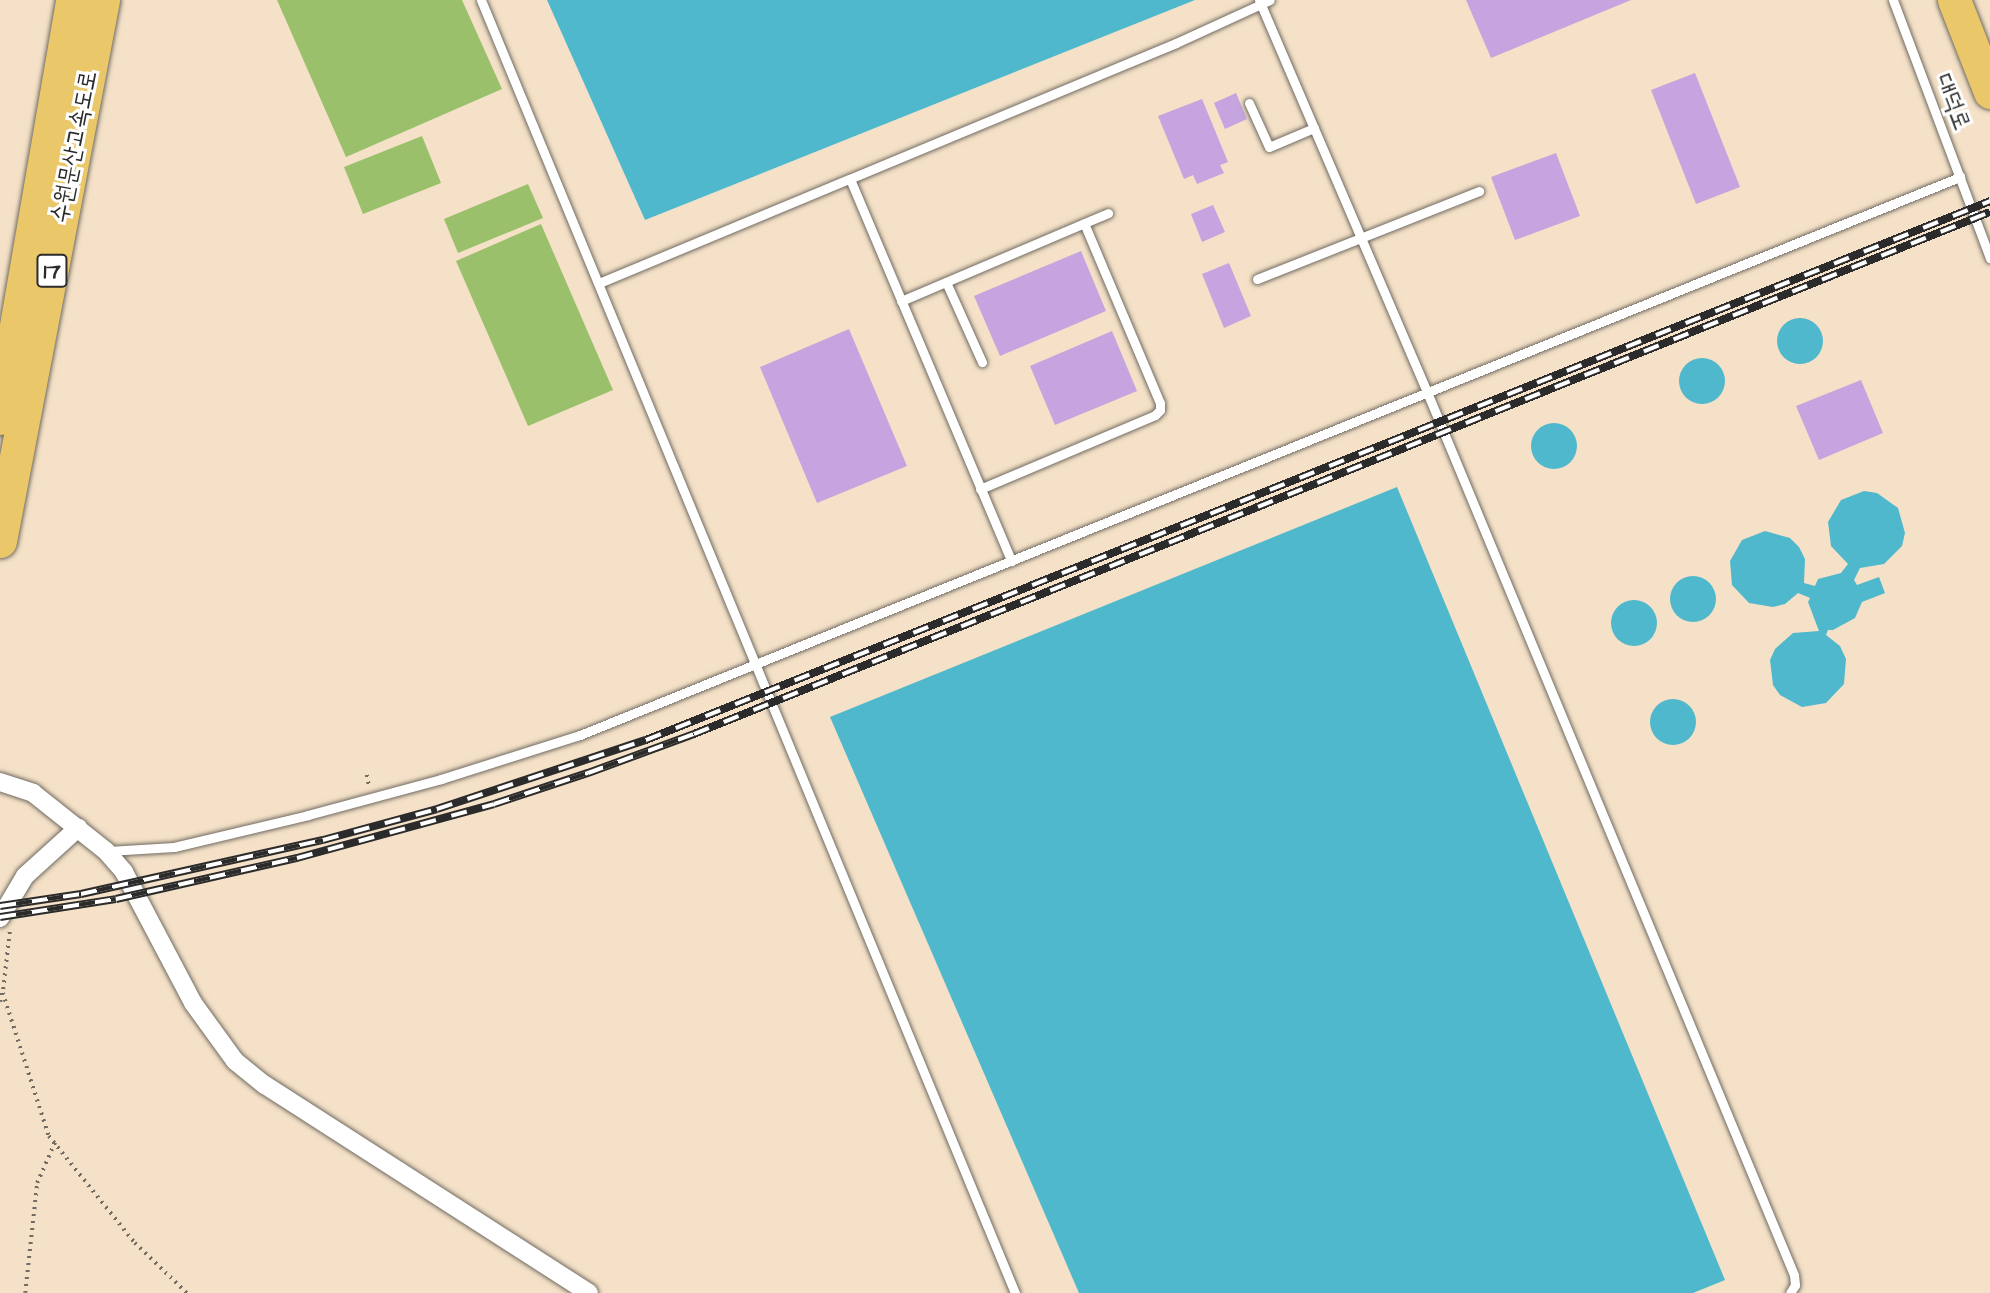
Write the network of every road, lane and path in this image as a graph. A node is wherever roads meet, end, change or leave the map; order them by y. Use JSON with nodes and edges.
{"nodes":[{"id":1,"x":72,"y":0,"type":"edge"},
{"id":2,"x":103,"y":0,"type":"edge"},
{"id":3,"x":481,"y":0,"type":"edge"},
{"id":4,"x":1893,"y":0,"type":"edge"},
{"id":5,"x":1954,"y":0,"type":"edge"},
{"id":6,"x":1264,"y":1,"type":"edge"},
{"id":7,"x":1990,"y":92,"type":"edge"},
{"id":8,"x":1249,"y":103,"type":"dead end"},
{"id":9,"x":1314,"y":128,"type":"junction"},
{"id":10,"x":1960,"y":177,"type":"junction"},
{"id":11,"x":850,"y":179,"type":"junction"},
{"id":12,"x":1479,"y":191,"type":"dead end"},
{"id":13,"x":1108,"y":213,"type":"dead end"},
{"id":14,"x":1084,"y":223,"type":"junction"},
{"id":15,"x":1361,"y":237,"type":"junction"},
{"id":16,"x":1990,"y":258,"type":"edge"},
{"id":17,"x":1257,"y":279,"type":"dead end"},
{"id":18,"x":946,"y":282,"type":"junction"},
{"id":19,"x":599,"y":283,"type":"junction"},
{"id":20,"x":901,"y":301,"type":"junction"},
{"id":21,"x":982,"y":362,"type":"dead end"},
{"id":22,"x":1427,"y":392,"type":"junction"},
{"id":23,"x":0,"y":418,"type":"edge"},
{"id":24,"x":980,"y":489,"type":"junction"},
{"id":25,"x":0,"y":541,"type":"edge"},
{"id":26,"x":1011,"y":561,"type":"junction"},
{"id":27,"x":754,"y":664,"type":"junction"},
{"id":28,"x":0,"y":782,"type":"edge"},
{"id":29,"x":78,"y":828,"type":"junction"},
{"id":30,"x":106,"y":851,"type":"junction"},
{"id":31,"x":5,"y":923,"type":"edge"},
{"id":32,"x":2,"y":978,"type":"junction"},
{"id":33,"x":0,"y":1002,"type":"edge"},
{"id":34,"x":55,"y":1142,"type":"junction"},
{"id":35,"x":25,"y":1293,"type":"edge"},
{"id":36,"x":187,"y":1293,"type":"edge"},
{"id":37,"x":589,"y":1293,"type":"edge"},
{"id":38,"x":1015,"y":1293,"type":"edge"},
{"id":39,"x":1792,"y":1293,"type":"edge"}],
"edges":[{"from":1,"to":23,"type":"highway","name":"수원문산고속도로","number":"17"},
{"from":2,"to":25,"type":"highway","name":"수원문산고속도로","number":"17"},
{"from":3,"to":19,"type":"lane"},
{"from":4,"to":10,"type":"lane","name":"대덕로"},
{"from":5,"to":7,"type":"highway"},
{"from":6,"to":9,"type":"lane"},
{"from":6,"to":11,"type":"lane"},
{"from":8,"to":9,"type":"lane"},
{"from":9,"to":15,"type":"lane"},
{"from":10,"to":16,"type":"lane","name":"대덕로"},
{"from":10,"to":22,"type":"lane"},
{"from":11,"to":19,"type":"lane"},
{"from":11,"to":20,"type":"lane"},
{"from":12,"to":15,"type":"lane"},
{"from":13,"to":14,"type":"lane"},
{"from":14,"to":18,"type":"lane"},
{"from":14,"to":24,"type":"lane"},
{"from":15,"to":17,"type":"lane"},
{"from":15,"to":22,"type":"lane"},
{"from":18,"to":20,"type":"lane"},
{"from":18,"to":21,"type":"lane"},
{"from":19,"to":27,"type":"lane"},
{"from":20,"to":24,"type":"lane"},
{"from":22,"to":26,"type":"lane"},
{"from":22,"to":39,"type":"lane"},
{"from":24,"to":26,"type":"lane"},
{"from":26,"to":27,"type":"lane"},
{"from":27,"to":30,"type":"lane"},
{"from":27,"to":38,"type":"lane"},
{"from":28,"to":29,"type":"street"},
{"from":29,"to":30,"type":"street"},
{"from":29,"to":31,"type":"street"},
{"from":30,"to":37,"type":"street"},
{"from":31,"to":32,"type":"path"},
{"from":32,"to":33,"type":"path"},
{"from":32,"to":34,"type":"path"},
{"from":34,"to":35,"type":"path"},
{"from":34,"to":36,"type":"path"}]}
